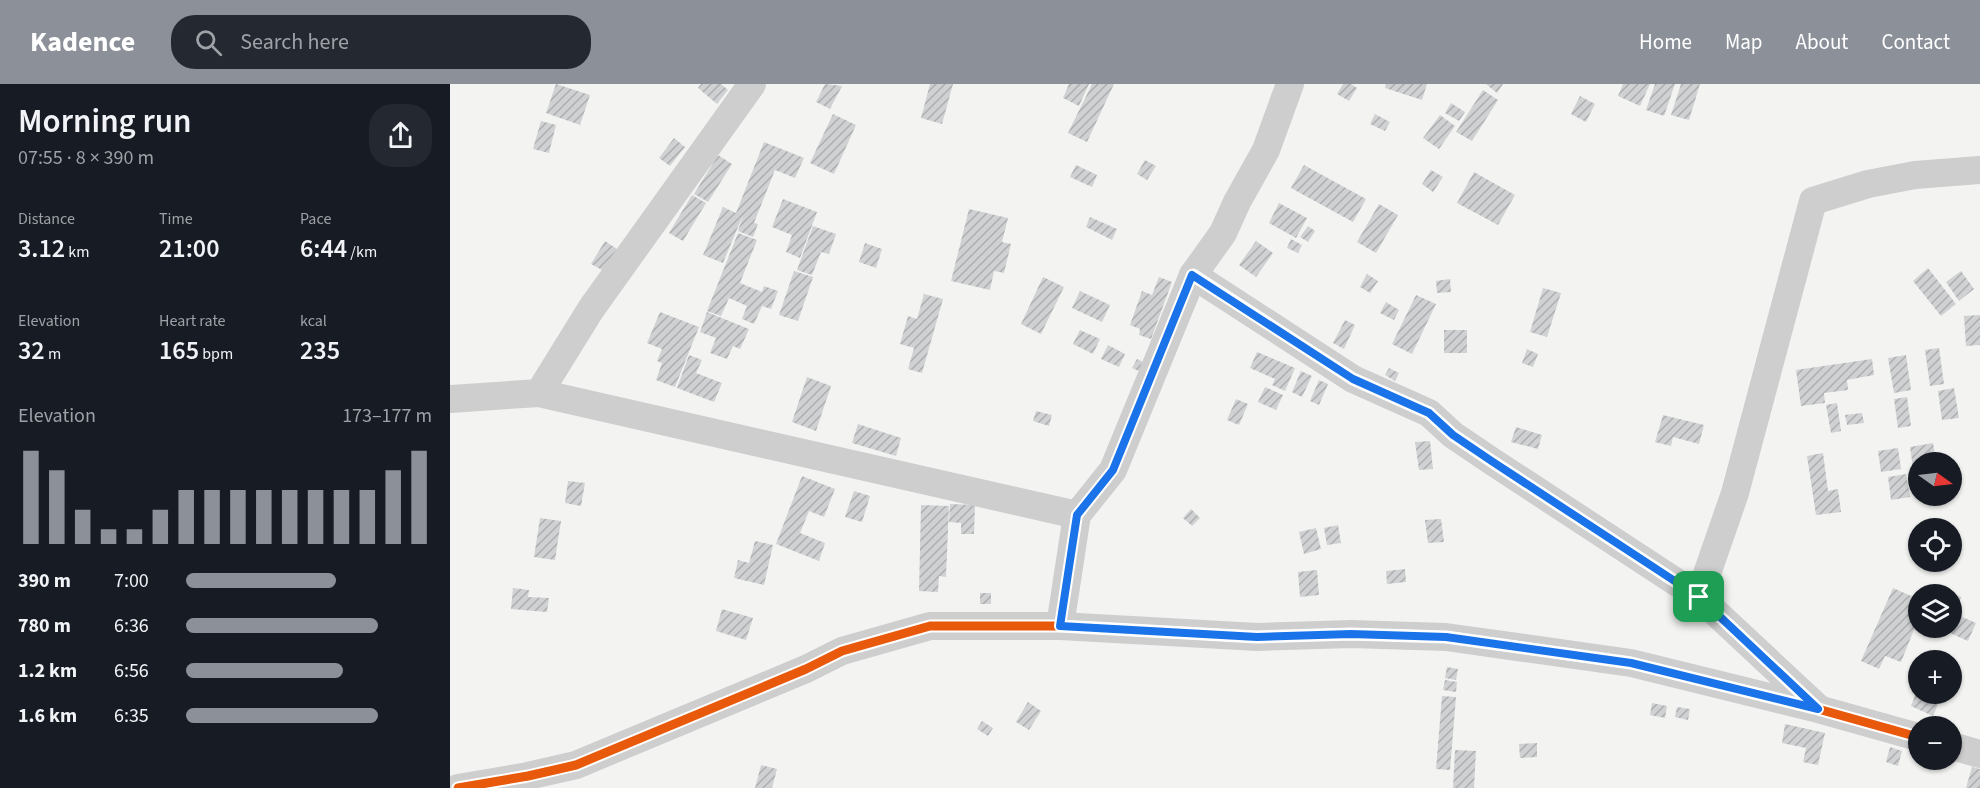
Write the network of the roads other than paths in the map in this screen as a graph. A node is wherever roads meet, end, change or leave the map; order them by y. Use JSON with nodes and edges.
{"nodes":[{"id":1,"x":752,"y":84,"type":"edge"},
{"id":2,"x":1290,"y":84,"type":"edge"},
{"id":3,"x":1980,"y":170,"type":"edge"},
{"id":4,"x":1192,"y":275,"type":"junction"},
{"id":5,"x":539,"y":393,"type":"junction"},
{"id":6,"x":450,"y":399,"type":"edge"},
{"id":7,"x":1077,"y":515,"type":"junction"},
{"id":8,"x":1699,"y":597,"type":"junction"},
{"id":9,"x":1060,"y":626,"type":"junction"},
{"id":10,"x":1818,"y":709,"type":"junction"},
{"id":11,"x":1908,"y":734,"type":"edge"},
{"id":12,"x":1962,"y":749,"type":"edge"},
{"id":13,"x":1980,"y":754,"type":"edge"},
{"id":14,"x":458,"y":788,"type":"edge"}],
"edges":[{"from":1,"to":5,"type":"street"},
{"from":2,"to":4,"type":"street"},
{"from":3,"to":8,"type":"street"},
{"from":4,"to":7,"type":"street"},
{"from":4,"to":8,"type":"street"},
{"from":5,"to":6,"type":"street"},
{"from":5,"to":7,"type":"street"},
{"from":7,"to":9,"type":"street"},
{"from":8,"to":10,"type":"street"},
{"from":9,"to":10,"type":"street"},
{"from":9,"to":14,"type":"street"},
{"from":10,"to":11,"type":"street"},
{"from":12,"to":13,"type":"street"}]}
